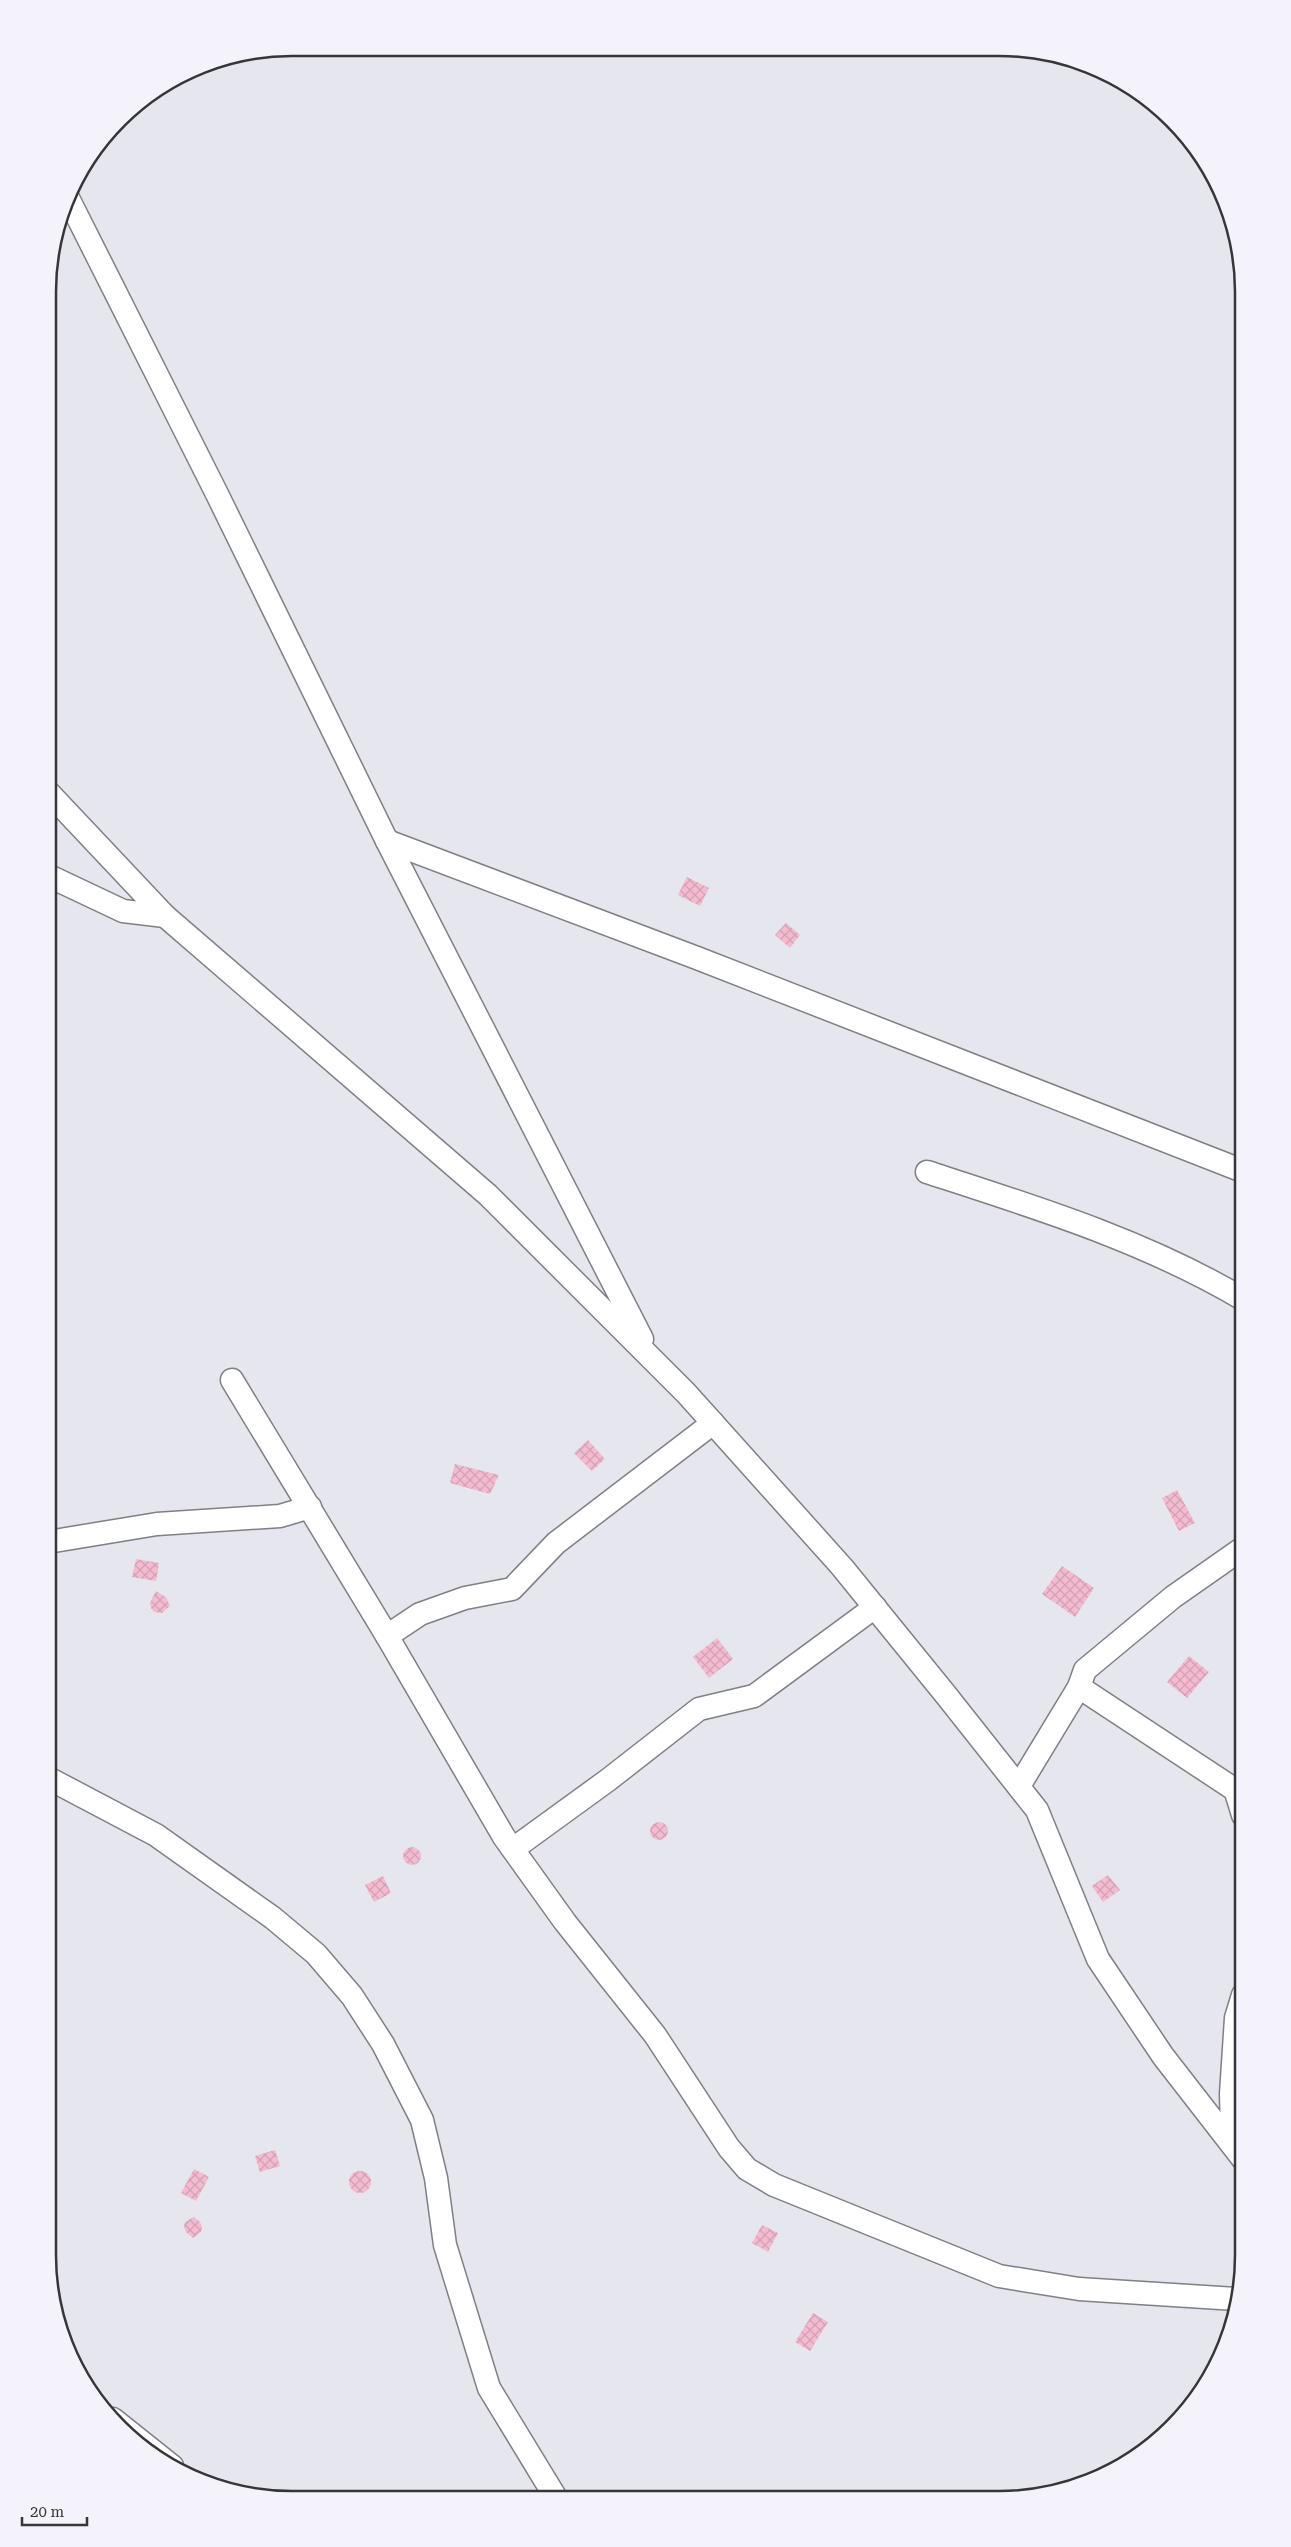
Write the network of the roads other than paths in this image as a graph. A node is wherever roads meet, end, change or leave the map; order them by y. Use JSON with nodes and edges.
{"nodes":[{"id":1,"x":72,"y":207,"type":"edge"},
{"id":2,"x":56,"y":800,"type":"edge"},
{"id":3,"x":387,"y":841,"type":"junction"},
{"id":4,"x":56,"y":879,"type":"edge"},
{"id":5,"x":165,"y":916,"type":"junction"},
{"id":6,"x":1235,"y":1168,"type":"edge"},
{"id":7,"x":927,"y":1172,"type":"dead end"},
{"id":8,"x":1235,"y":1294,"type":"edge"},
{"id":9,"x":651,"y":1357,"type":"junction"},
{"id":10,"x":232,"y":1380,"type":"dead end"},
{"id":11,"x":713,"y":1423,"type":"junction"},
{"id":12,"x":310,"y":1507,"type":"junction"},
{"id":13,"x":56,"y":1541,"type":"edge"},
{"id":14,"x":1235,"y":1553,"type":"edge"},
{"id":15,"x":874,"y":1607,"type":"junction"},
{"id":16,"x":387,"y":1636,"type":"junction"},
{"id":17,"x":1079,"y":1687,"type":"junction"},
{"id":18,"x":56,"y":1782,"type":"edge"},
{"id":19,"x":1019,"y":1786,"type":"junction"},
{"id":20,"x":1235,"y":1789,"type":"edge"},
{"id":21,"x":512,"y":1849,"type":"junction"},
{"id":22,"x":1235,"y":2034,"type":"edge"},
{"id":23,"x":1235,"y":2139,"type":"edge"},
{"id":24,"x":1235,"y":2149,"type":"edge"},
{"id":25,"x":1230,"y":2299,"type":"edge"},
{"id":26,"x":552,"y":2491,"type":"edge"}],
"edges":[{"from":1,"to":3,"type":"street"},
{"from":2,"to":5,"type":"street"},
{"from":3,"to":6,"type":"street"},
{"from":3,"to":9,"type":"street"},
{"from":4,"to":5,"type":"street"},
{"from":5,"to":9,"type":"street"},
{"from":7,"to":8,"type":"street"},
{"from":9,"to":11,"type":"street"},
{"from":10,"to":12,"type":"street"},
{"from":11,"to":15,"type":"street"},
{"from":11,"to":16,"type":"street"},
{"from":12,"to":13,"type":"street"},
{"from":12,"to":16,"type":"street"},
{"from":14,"to":17,"type":"street"},
{"from":15,"to":19,"type":"street"},
{"from":15,"to":21,"type":"street"},
{"from":16,"to":21,"type":"street"},
{"from":17,"to":19,"type":"street"},
{"from":17,"to":20,"type":"street"},
{"from":18,"to":26,"type":"street"},
{"from":19,"to":24,"type":"street"},
{"from":21,"to":25,"type":"street"},
{"from":22,"to":23,"type":"street"}]}
